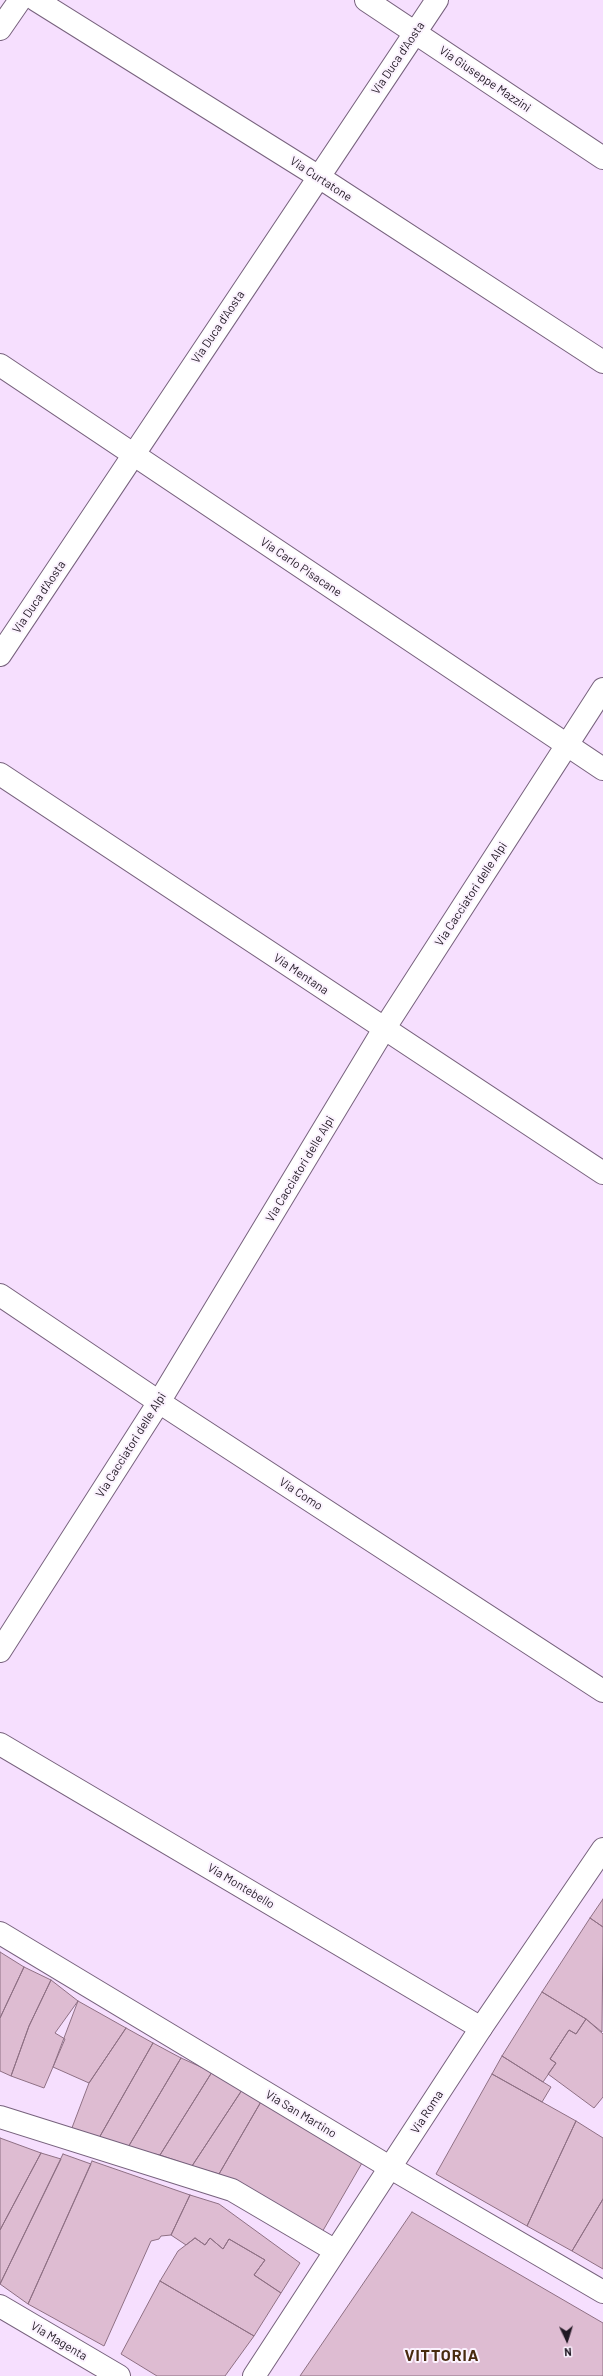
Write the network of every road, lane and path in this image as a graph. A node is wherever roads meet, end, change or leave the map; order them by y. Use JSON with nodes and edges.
{"nodes":[{"id":1,"x":20,"y":0,"type":"edge"},
{"id":2,"x":36,"y":0,"type":"edge"},
{"id":3,"x":366,"y":0,"type":"edge"},
{"id":4,"x":437,"y":0,"type":"edge"},
{"id":5,"x":0,"y":29,"type":"edge"},
{"id":6,"x":415,"y":33,"type":"junction"},
{"id":7,"x":603,"y":158,"type":"edge"},
{"id":8,"x":319,"y":177,"type":"junction"},
{"id":9,"x":603,"y":362,"type":"edge"},
{"id":10,"x":0,"y":365,"type":"edge"},
{"id":11,"x":134,"y":454,"type":"junction"},
{"id":12,"x":0,"y":655,"type":"edge"},
{"id":13,"x":603,"y":689,"type":"edge"},
{"id":14,"x":567,"y":745,"type":"junction"},
{"id":15,"x":603,"y":768,"type":"edge"},
{"id":16,"x":0,"y":774,"type":"edge"},
{"id":17,"x":384,"y":1029,"type":"junction"},
{"id":18,"x":603,"y":1173,"type":"edge"},
{"id":19,"x":0,"y":1295,"type":"edge"},
{"id":20,"x":159,"y":1402,"type":"junction"},
{"id":21,"x":0,"y":1651,"type":"edge"},
{"id":22,"x":603,"y":1691,"type":"edge"},
{"id":23,"x":0,"y":1744,"type":"edge"},
{"id":24,"x":603,"y":1849,"type":"edge"},
{"id":25,"x":0,"y":1933,"type":"edge"},
{"id":26,"x":481,"y":2028,"type":"junction"},
{"id":27,"x":0,"y":2117,"type":"edge"},
{"id":28,"x":391,"y":2168,"type":"junction"},
{"id":29,"x":334,"y":2250,"type":"junction"},
{"id":30,"x":603,"y":2292,"type":"edge"},
{"id":31,"x":0,"y":2306,"type":"edge"},
{"id":32,"x":119,"y":2376,"type":"edge"},
{"id":33,"x":254,"y":2376,"type":"edge"}],
"edges":[{"from":1,"to":5,"type":"street"},
{"from":2,"to":8,"type":"street","name":"Via Curtatone"},
{"from":3,"to":6,"type":"street","name":"Via Giuseppe Mazzini"},
{"from":4,"to":6,"type":"street","name":"Via Duca d'Aosta"},
{"from":6,"to":7,"type":"street","name":"Via Giuseppe Mazzini"},
{"from":6,"to":8,"type":"street","name":"Via Duca d'Aosta"},
{"from":8,"to":9,"type":"street","name":"Via Curtatone"},
{"from":8,"to":11,"type":"street","name":"Via Duca d'Aosta"},
{"from":10,"to":11,"type":"street","name":"Via Carlo Pisacane"},
{"from":11,"to":12,"type":"street","name":"Via Duca d'Aosta"},
{"from":11,"to":14,"type":"street","name":"Via Carlo Pisacane"},
{"from":13,"to":14,"type":"street","name":"Via Cacciatori delle Alpi"},
{"from":14,"to":15,"type":"street","name":"Via Carlo Pisacane"},
{"from":14,"to":17,"type":"street","name":"Via Cacciatori delle Alpi"},
{"from":16,"to":17,"type":"street","name":"Via Mentana"},
{"from":17,"to":18,"type":"street","name":"Via Mentana"},
{"from":17,"to":20,"type":"street","name":"Via Cacciatori delle Alpi"},
{"from":19,"to":20,"type":"street","name":"Via Como"},
{"from":20,"to":21,"type":"street","name":"Via Cacciatori delle Alpi"},
{"from":20,"to":22,"type":"street","name":"Via Como"},
{"from":23,"to":26,"type":"street","name":"Via Montebello"},
{"from":24,"to":26,"type":"street","name":"Via Roma"},
{"from":25,"to":28,"type":"street","name":"Via San Martino"},
{"from":26,"to":28,"type":"street","name":"Via Roma"},
{"from":27,"to":29,"type":"street"},
{"from":28,"to":29,"type":"street","name":"Via Roma"},
{"from":28,"to":30,"type":"street","name":"Via San Martino"},
{"from":29,"to":33,"type":"street","name":"Via Roma"},
{"from":31,"to":32,"type":"street","name":"Via Magenta"}]}
